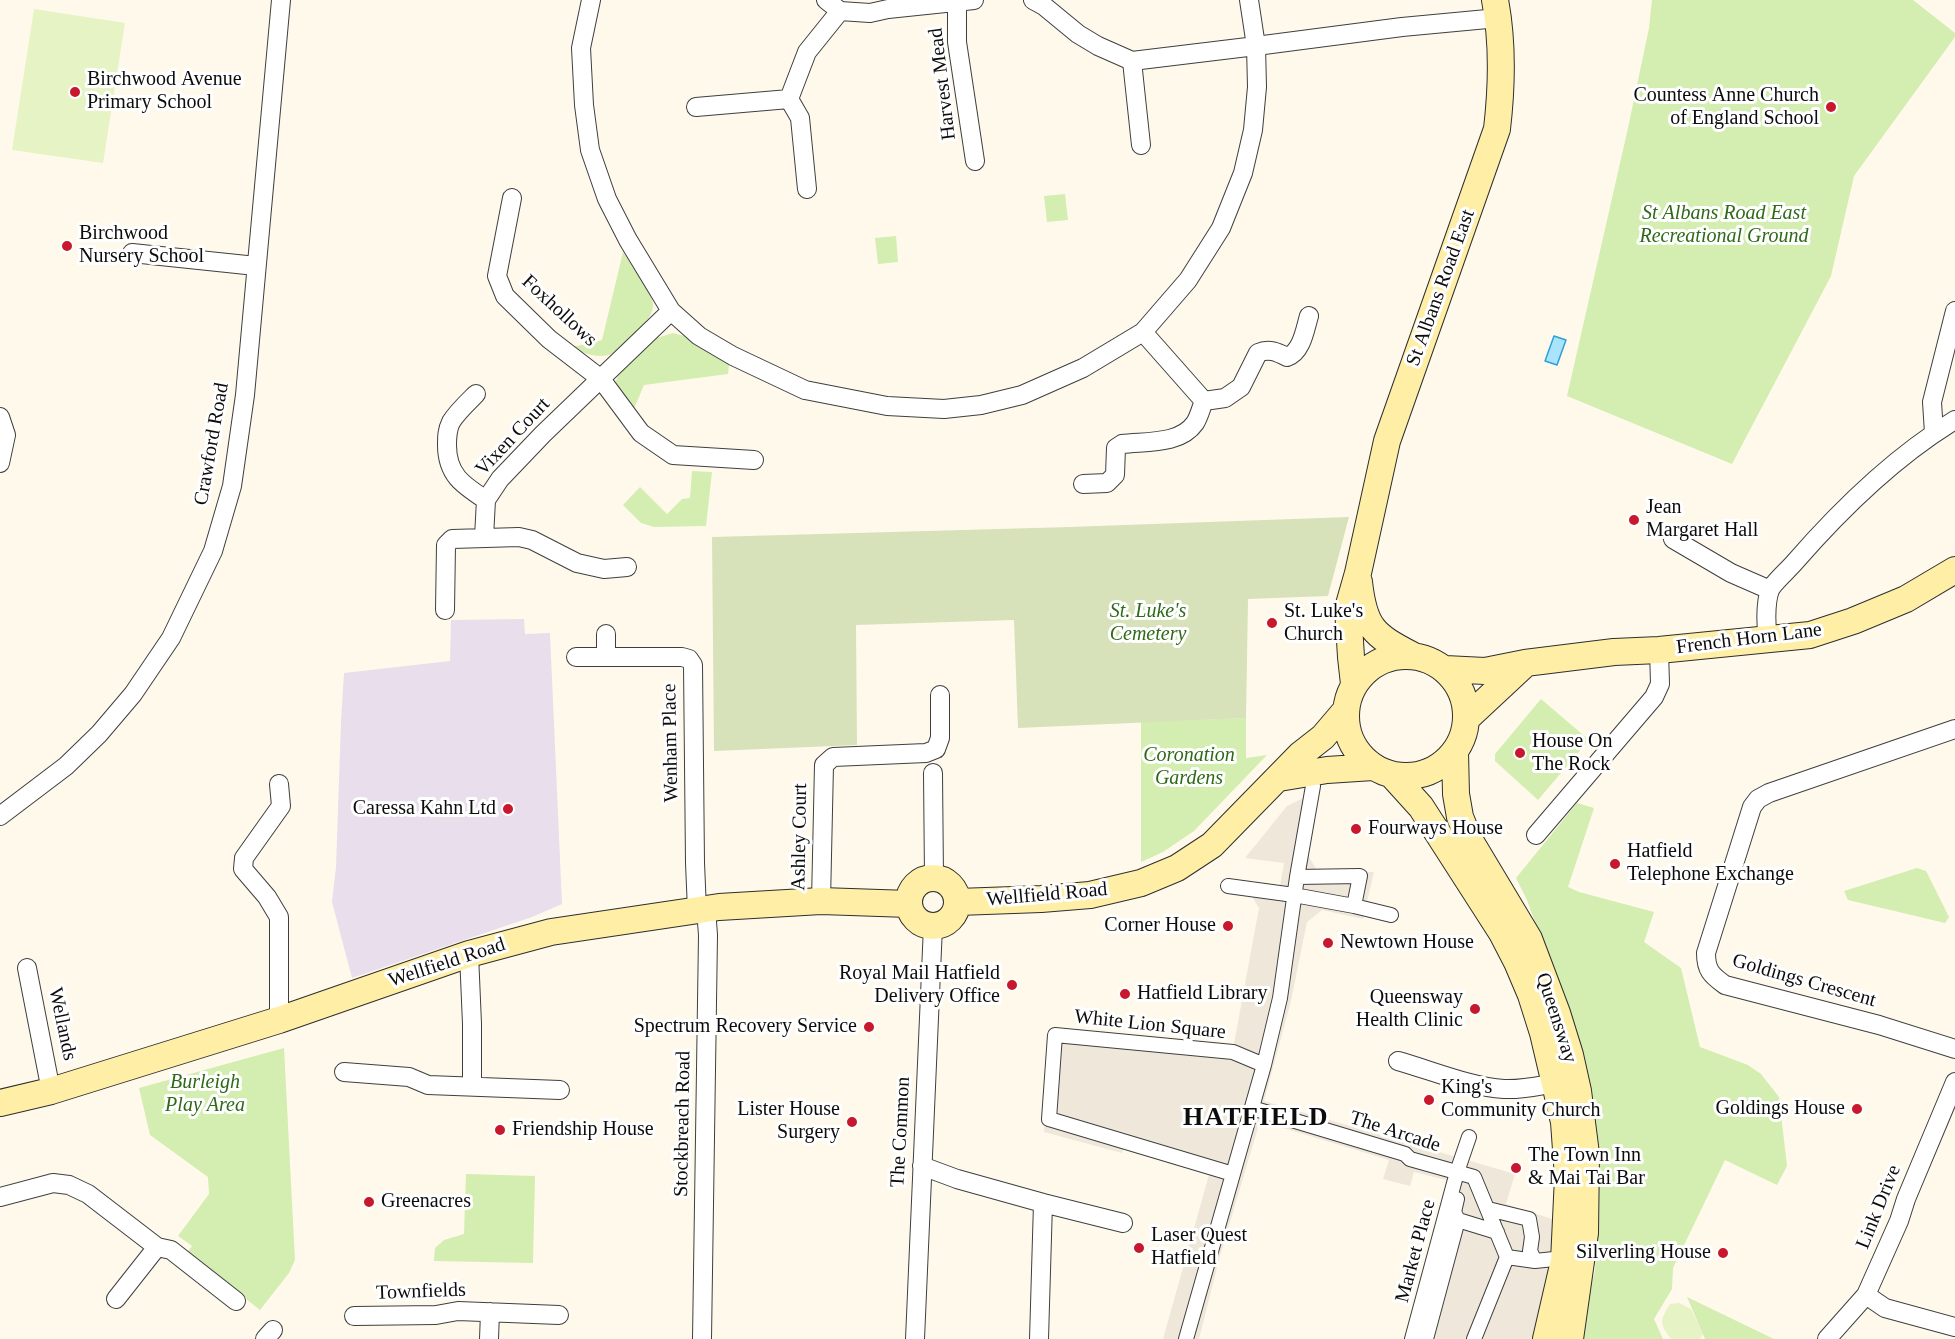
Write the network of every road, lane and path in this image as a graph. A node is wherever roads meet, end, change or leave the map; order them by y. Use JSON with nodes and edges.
{"nodes":[{"id":1,"x":281,"y":0,"type":"edge"},
{"id":2,"x":591,"y":0,"type":"edge"},
{"id":3,"x":1033,"y":0,"type":"edge"},
{"id":4,"x":1249,"y":0,"type":"edge"},
{"id":5,"x":966,"y":1,"type":"edge"},
{"id":6,"x":833,"y":6,"type":"edge"},
{"id":7,"x":1497,"y":9,"type":"edge"},
{"id":8,"x":1256,"y":46,"type":"junction"},
{"id":9,"x":1132,"y":61,"type":"junction"},
{"id":10,"x":789,"y":99,"type":"junction"},
{"id":11,"x":696,"y":107,"type":"dead end"},
{"id":12,"x":1141,"y":145,"type":"dead end"},
{"id":13,"x":975,"y":161,"type":"dead end"},
{"id":14,"x":807,"y":189,"type":"dead end"},
{"id":15,"x":512,"y":198,"type":"dead end"},
{"id":16,"x":132,"y":253,"type":"dead end"},
{"id":17,"x":256,"y":266,"type":"junction"},
{"id":18,"x":671,"y":311,"type":"junction"},
{"id":19,"x":1955,"y":311,"type":"edge"},
{"id":20,"x":1309,"y":316,"type":"dead end"},
{"id":21,"x":1143,"y":332,"type":"junction"},
{"id":22,"x":601,"y":379,"type":"junction"},
{"id":23,"x":476,"y":394,"type":"dead end"},
{"id":24,"x":1204,"y":401,"type":"junction"},
{"id":25,"x":0,"y":417,"type":"edge"},
{"id":26,"x":1955,"y":420,"type":"edge"},
{"id":27,"x":1934,"y":433,"type":"junction"},
{"id":28,"x":753,"y":460,"type":"dead end"},
{"id":29,"x":0,"y":463,"type":"edge"},
{"id":30,"x":1083,"y":484,"type":"dead end"},
{"id":31,"x":486,"y":500,"type":"junction"},
{"id":32,"x":484,"y":537,"type":"junction"},
{"id":33,"x":1673,"y":539,"type":"dead end"},
{"id":34,"x":627,"y":567,"type":"dead end"},
{"id":35,"x":1955,"y":570,"type":"edge"},
{"id":36,"x":1358,"y":573,"type":"junction"},
{"id":37,"x":1955,"y":584,"type":"edge"},
{"id":38,"x":1770,"y":590,"type":"junction"},
{"id":39,"x":1906,"y":599,"type":"junction"},
{"id":40,"x":445,"y":610,"type":"dead end"},
{"id":41,"x":606,"y":634,"type":"dead end"},
{"id":42,"x":1768,"y":640,"type":"junction"},
{"id":43,"x":1659,"y":650,"type":"junction"},
{"id":44,"x":1412,"y":655,"type":"junction"},
{"id":45,"x":606,"y":656,"type":"junction"},
{"id":46,"x":576,"y":657,"type":"dead end"},
{"id":47,"x":1525,"y":663,"type":"junction"},
{"id":48,"x":1445,"y":669,"type":"junction"},
{"id":49,"x":1354,"y":684,"type":"junction"},
{"id":50,"x":940,"y":695,"type":"dead end"},
{"id":51,"x":1346,"y":710,"type":"junction"},
{"id":52,"x":1466,"y":719,"type":"junction"},
{"id":53,"x":1955,"y":729,"type":"edge"},
{"id":54,"x":1455,"y":752,"type":"junction"},
{"id":55,"x":1382,"y":771,"type":"junction"},
{"id":56,"x":933,"y":773,"type":"dead end"},
{"id":57,"x":1279,"y":778,"type":"junction"},
{"id":58,"x":279,"y":784,"type":"dead end"},
{"id":59,"x":1312,"y":786,"type":"dead end"},
{"id":60,"x":0,"y":816,"type":"edge"},
{"id":61,"x":1536,"y":835,"type":"dead end"},
{"id":62,"x":1297,"y":877,"type":"junction"},
{"id":63,"x":934,"y":878,"type":"junction"},
{"id":64,"x":1228,"y":886,"type":"dead end"},
{"id":65,"x":1294,"y":895,"type":"junction"},
{"id":66,"x":821,"y":901,"type":"junction"},
{"id":67,"x":958,"y":902,"type":"junction"},
{"id":68,"x":909,"y":903,"type":"junction"},
{"id":69,"x":1354,"y":906,"type":"junction"},
{"id":70,"x":702,"y":910,"type":"junction"},
{"id":71,"x":1391,"y":915,"type":"dead end"},
{"id":72,"x":933,"y":926,"type":"junction"},
{"id":73,"x":469,"y":954,"type":"junction"},
{"id":74,"x":27,"y":968,"type":"dead end"},
{"id":75,"x":279,"y":1020,"type":"junction"},
{"id":76,"x":1955,"y":1049,"type":"edge"},
{"id":77,"x":1398,"y":1061,"type":"dead end"},
{"id":78,"x":1264,"y":1065,"type":"junction"},
{"id":79,"x":344,"y":1072,"type":"dead end"},
{"id":80,"x":1955,"y":1082,"type":"edge"},
{"id":81,"x":1555,"y":1083,"type":"junction"},
{"id":82,"x":472,"y":1085,"type":"junction"},
{"id":83,"x":560,"y":1090,"type":"dead end"},
{"id":84,"x":51,"y":1091,"type":"junction"},
{"id":85,"x":0,"y":1103,"type":"edge"},
{"id":86,"x":1252,"y":1108,"type":"junction"},
{"id":87,"x":1469,"y":1137,"type":"dead end"},
{"id":88,"x":922,"y":1166,"type":"junction"},
{"id":89,"x":1459,"y":1172,"type":"junction"},
{"id":90,"x":1233,"y":1174,"type":"junction"},
{"id":91,"x":0,"y":1197,"type":"edge"},
{"id":92,"x":1043,"y":1203,"type":"junction"},
{"id":93,"x":1488,"y":1209,"type":"junction"},
{"id":94,"x":1458,"y":1220,"type":"junction"},
{"id":95,"x":1123,"y":1223,"type":"dead end"},
{"id":96,"x":1497,"y":1232,"type":"junction"},
{"id":97,"x":157,"y":1246,"type":"junction"},
{"id":98,"x":1507,"y":1257,"type":"junction"},
{"id":99,"x":1433,"y":1259,"type":"junction"},
{"id":100,"x":1554,"y":1259,"type":"dead end"},
{"id":101,"x":1535,"y":1261,"type":"junction"},
{"id":102,"x":1437,"y":1286,"type":"junction"},
{"id":103,"x":1866,"y":1295,"type":"junction"},
{"id":104,"x":116,"y":1299,"type":"dead end"},
{"id":105,"x":236,"y":1301,"type":"dead end"},
{"id":106,"x":1421,"y":1304,"type":"junction"},
{"id":107,"x":490,"y":1312,"type":"junction"},
{"id":108,"x":559,"y":1315,"type":"dead end"},
{"id":109,"x":354,"y":1316,"type":"dead end"},
{"id":110,"x":1955,"y":1327,"type":"edge"},
{"id":111,"x":489,"y":1339,"type":"edge"},
{"id":112,"x":702,"y":1339,"type":"edge"},
{"id":113,"x":915,"y":1339,"type":"edge"},
{"id":114,"x":1039,"y":1339,"type":"edge"},
{"id":115,"x":1186,"y":1339,"type":"edge"},
{"id":116,"x":1413,"y":1339,"type":"edge"},
{"id":117,"x":1426,"y":1339,"type":"edge"},
{"id":118,"x":1474,"y":1339,"type":"edge"},
{"id":119,"x":1546,"y":1339,"type":"edge"},
{"id":120,"x":1570,"y":1339,"type":"edge"},
{"id":121,"x":1827,"y":1339,"type":"edge"}],
"edges":[{"from":1,"to":17,"type":"street","name":"Crawford Road"},
{"from":2,"to":18,"type":"street"},
{"from":3,"to":9,"type":"street"},
{"from":4,"to":8,"type":"street"},
{"from":5,"to":6,"type":"street"},
{"from":5,"to":13,"type":"street","name":"Harvest Mead"},
{"from":6,"to":10,"type":"street"},
{"from":7,"to":8,"type":"street"},
{"from":7,"to":36,"type":"main road","name":"St Albans Road East"},
{"from":8,"to":9,"type":"street"},
{"from":8,"to":21,"type":"street"},
{"from":9,"to":12,"type":"street"},
{"from":10,"to":11,"type":"street"},
{"from":10,"to":14,"type":"street"},
{"from":15,"to":22,"type":"street","name":"Foxhollows"},
{"from":16,"to":17,"type":"street"},
{"from":17,"to":60,"type":"street","name":"Crawford Road"},
{"from":18,"to":21,"type":"street"},
{"from":18,"to":22,"type":"street"},
{"from":19,"to":27,"type":"street"},
{"from":20,"to":24,"type":"street"},
{"from":21,"to":24,"type":"street"},
{"from":22,"to":28,"type":"street","name":"Foxhollows"},
{"from":22,"to":31,"type":"street","name":"Vixen Court"},
{"from":23,"to":31,"type":"street"},
{"from":24,"to":30,"type":"street"},
{"from":25,"to":29,"type":"street"},
{"from":26,"to":27,"type":"street"},
{"from":27,"to":38,"type":"street"},
{"from":31,"to":32,"type":"street","name":"Vixen Court"},
{"from":32,"to":34,"type":"street"},
{"from":32,"to":40,"type":"street"},
{"from":33,"to":38,"type":"street"},
{"from":35,"to":39,"type":"main road","name":"French Horn Lane"},
{"from":36,"to":44,"type":"main road","name":"St Albans Road East"},
{"from":36,"to":49,"type":"main road","name":"St Albans Road East"},
{"from":37,"to":39,"type":"main road","name":"French Horn Lane"},
{"from":38,"to":42,"type":"street"},
{"from":39,"to":42,"type":"main road","name":"French Horn Lane"},
{"from":41,"to":45,"type":"street"},
{"from":42,"to":43,"type":"main road","name":"French Horn Lane"},
{"from":43,"to":47,"type":"main road","name":"French Horn Lane"},
{"from":43,"to":61,"type":"street","name":"French Horn Lane"},
{"from":44,"to":48,"type":"main road"},
{"from":44,"to":49,"type":"main road"},
{"from":45,"to":46,"type":"street","name":"Wenham Place"},
{"from":45,"to":70,"type":"street","name":"Wenham Place"},
{"from":47,"to":48,"type":"main road","name":"French Horn Lane"},
{"from":47,"to":52,"type":"main road"},
{"from":48,"to":52,"type":"main road"},
{"from":49,"to":51,"type":"main road"},
{"from":50,"to":66,"type":"street","name":"Ashley Court"},
{"from":51,"to":55,"type":"main road"},
{"from":51,"to":57,"type":"main road","name":"Wellfield Road"},
{"from":52,"to":54,"type":"main road"},
{"from":53,"to":76,"type":"street","name":"Goldings Crescent"},
{"from":54,"to":55,"type":"main road"},
{"from":54,"to":120,"type":"main road","name":"Queensway"},
{"from":55,"to":57,"type":"main road"},
{"from":55,"to":81,"type":"main road","name":"Queensway"},
{"from":56,"to":63,"type":"street"},
{"from":57,"to":67,"type":"main road","name":"Wellfield Road"},
{"from":58,"to":75,"type":"street"},
{"from":59,"to":62,"type":"street"},
{"from":62,"to":65,"type":"street"},
{"from":62,"to":69,"type":"street"},
{"from":63,"to":67,"type":"main road","name":"Wellfield Road"},
{"from":63,"to":68,"type":"main road"},
{"from":64,"to":65,"type":"street"},
{"from":65,"to":69,"type":"street"},
{"from":65,"to":78,"type":"street"},
{"from":66,"to":68,"type":"main road","name":"Wellfield Road"},
{"from":66,"to":70,"type":"main road","name":"Wellfield Road"},
{"from":67,"to":72,"type":"main road","name":"Wellfield Road"},
{"from":68,"to":72,"type":"main road"},
{"from":69,"to":71,"type":"street"},
{"from":70,"to":73,"type":"main road","name":"Wellfield Road"},
{"from":70,"to":112,"type":"street","name":"Stockbreach Road"},
{"from":72,"to":88,"type":"street","name":"The Common"},
{"from":73,"to":75,"type":"main road","name":"Wellfield Road"},
{"from":73,"to":82,"type":"street"},
{"from":74,"to":84,"type":"street","name":"Wellands"},
{"from":75,"to":84,"type":"main road","name":"Wellfield Road"},
{"from":77,"to":81,"type":"street"},
{"from":78,"to":86,"type":"street"},
{"from":78,"to":90,"type":"street","name":"White Lion Square"},
{"from":79,"to":82,"type":"street"},
{"from":80,"to":103,"type":"street","name":"Link Drive"},
{"from":81,"to":119,"type":"main road","name":"Queensway"},
{"from":82,"to":83,"type":"street"},
{"from":84,"to":85,"type":"main road","name":"Wellfield Road"},
{"from":86,"to":89,"type":"street","name":"The Arcade"},
{"from":86,"to":90,"type":"street"},
{"from":87,"to":89,"type":"street"},
{"from":88,"to":92,"type":"street"},
{"from":88,"to":113,"type":"street","name":"The Common"},
{"from":89,"to":93,"type":"street"},
{"from":89,"to":94,"type":"street"},
{"from":89,"to":99,"type":"street","name":"Market Place"},
{"from":90,"to":115,"type":"street"},
{"from":91,"to":97,"type":"street"},
{"from":92,"to":95,"type":"street"},
{"from":92,"to":114,"type":"street"},
{"from":93,"to":96,"type":"street"},
{"from":93,"to":101,"type":"street"},
{"from":94,"to":96,"type":"street"},
{"from":94,"to":102,"type":"street"},
{"from":96,"to":98,"type":"street"},
{"from":97,"to":104,"type":"street"},
{"from":97,"to":105,"type":"street"},
{"from":98,"to":101,"type":"street"},
{"from":98,"to":118,"type":"street"},
{"from":99,"to":102,"type":"street"},
{"from":99,"to":106,"type":"street","name":"Market Place"},
{"from":100,"to":101,"type":"street"},
{"from":102,"to":106,"type":"street"},
{"from":102,"to":117,"type":"street"},
{"from":103,"to":110,"type":"street"},
{"from":103,"to":121,"type":"street","name":"Link Drive"},
{"from":106,"to":116,"type":"street","name":"Market Place"},
{"from":107,"to":108,"type":"street","name":"Townfields"},
{"from":107,"to":109,"type":"street","name":"Townfields"},
{"from":107,"to":111,"type":"street","name":"Townfields"}]}
